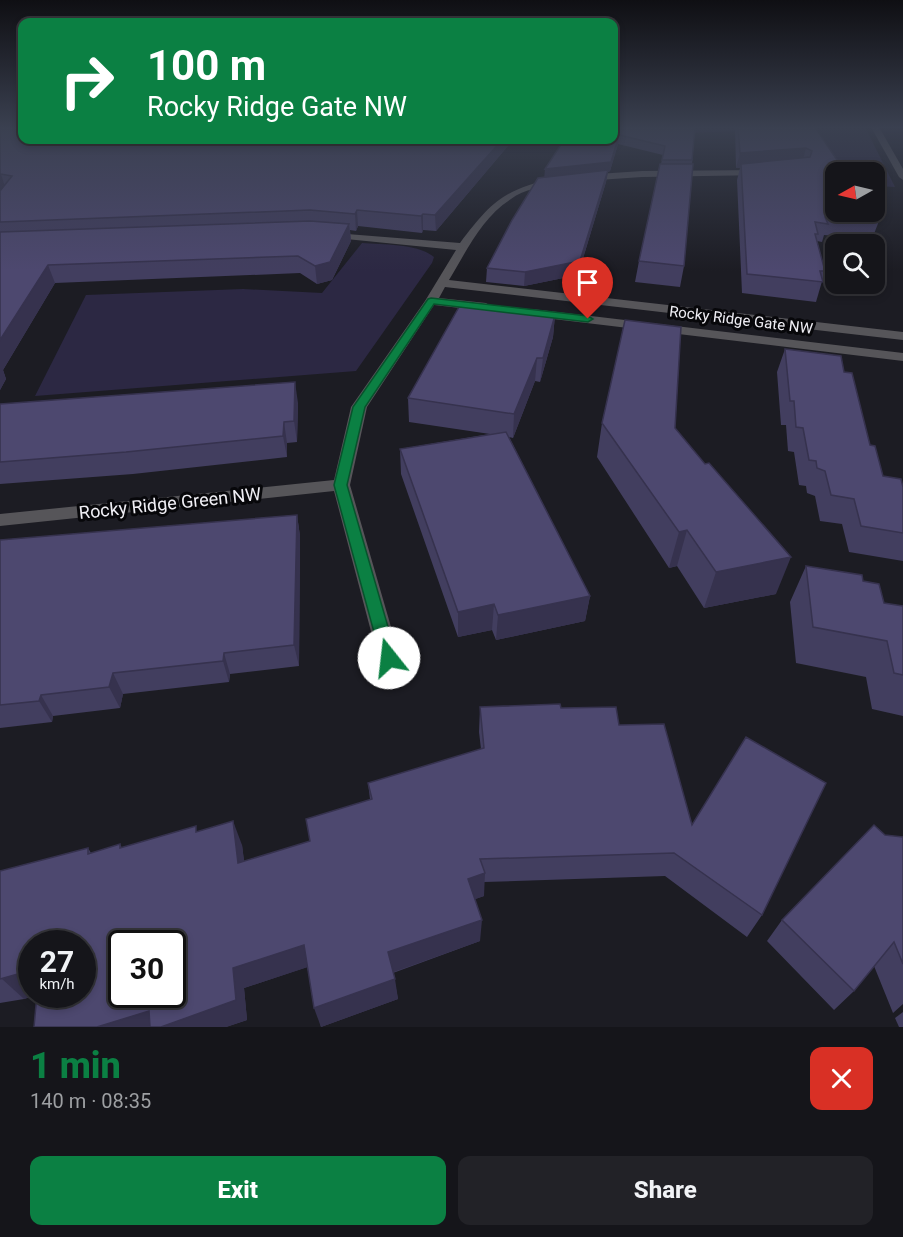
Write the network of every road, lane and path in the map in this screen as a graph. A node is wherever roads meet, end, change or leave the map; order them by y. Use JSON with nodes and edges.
{"nodes":[{"id":1,"x":629,"y":175,"type":"edge"},
{"id":2,"x":312,"y":232,"type":"edge"},
{"id":3,"x":463,"y":247,"type":"junction"},
{"id":4,"x":443,"y":283,"type":"junction"},
{"id":5,"x":431,"y":301,"type":"junction"},
{"id":6,"x":903,"y":336,"type":"edge"},
{"id":7,"x":903,"y":357,"type":"edge"},
{"id":8,"x":341,"y":485,"type":"junction"},
{"id":9,"x":0,"y":520,"type":"edge"},
{"id":10,"x":389,"y":658,"type":"dead end"}],
"edges":[{"from":1,"to":3,"type":"street"},
{"from":2,"to":3,"type":"street"},
{"from":3,"to":4,"type":"street"},
{"from":4,"to":5,"type":"street"},
{"from":4,"to":6,"type":"street","name":"Rocky Ridge Gate NW"},
{"from":5,"to":7,"type":"street","name":"Rocky Ridge Gate NW"},
{"from":5,"to":8,"type":"street"},
{"from":8,"to":9,"type":"street","name":"Rocky Ridge Green NW"},
{"from":8,"to":10,"type":"street"}]}
